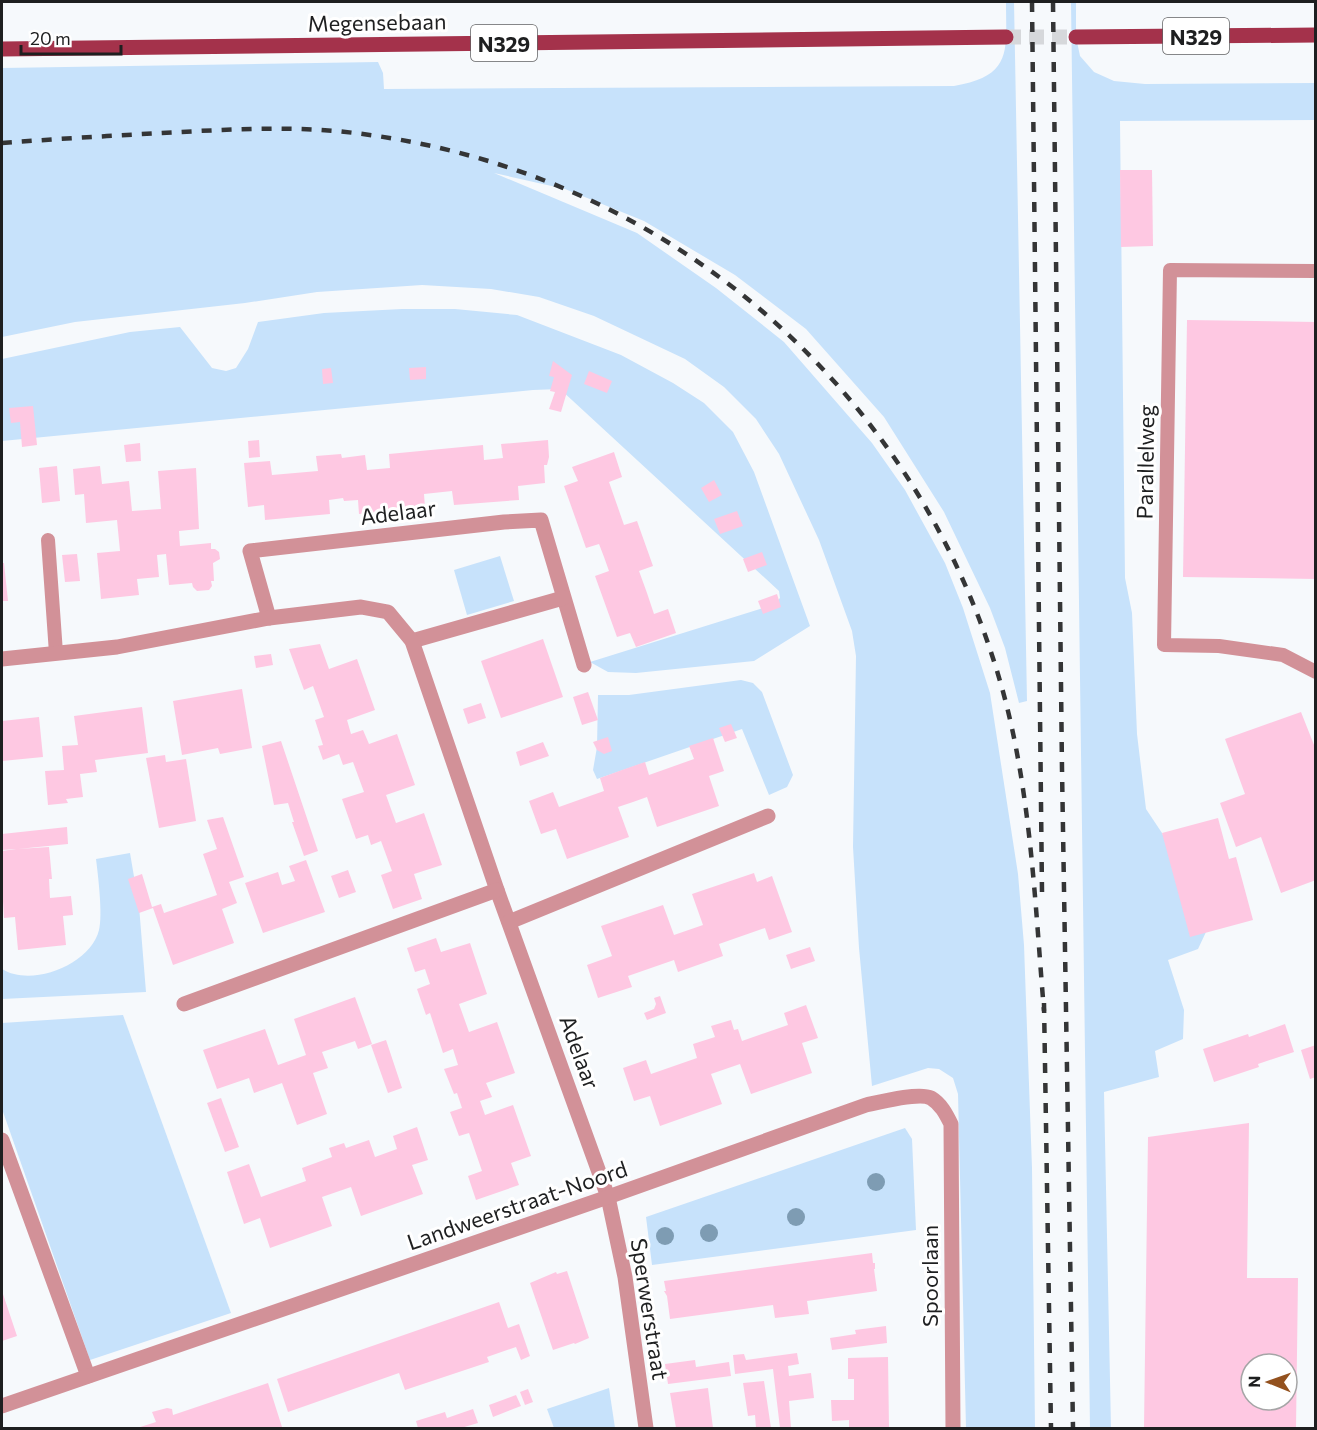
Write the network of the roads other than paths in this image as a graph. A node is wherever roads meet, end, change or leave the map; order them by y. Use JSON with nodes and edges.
{"nodes":[{"id":1,"x":1316,"y":35,"type":"edge"},
{"id":2,"x":1006,"y":37,"type":"tunnel mouth"},
{"id":3,"x":1076,"y":37,"type":"tunnel mouth"},
{"id":4,"x":2,"y":49,"type":"edge"},
{"id":5,"x":1316,"y":271,"type":"edge"},
{"id":6,"x":48,"y":540,"type":"dead end"},
{"id":7,"x":563,"y":598,"type":"junction"},
{"id":8,"x":268,"y":618,"type":"junction"},
{"id":9,"x":412,"y":641,"type":"junction"},
{"id":10,"x":56,"y":653,"type":"junction"},
{"id":11,"x":2,"y":658,"type":"edge"},
{"id":12,"x":584,"y":664,"type":"dead end"},
{"id":13,"x":1316,"y":672,"type":"edge"},
{"id":14,"x":768,"y":816,"type":"dead end"},
{"id":15,"x":497,"y":890,"type":"junction"},
{"id":16,"x":509,"y":922,"type":"junction"},
{"id":17,"x":184,"y":1004,"type":"dead end"},
{"id":18,"x":951,"y":1124,"type":"joint"},
{"id":19,"x":2,"y":1140,"type":"edge"},
{"id":20,"x":609,"y":1197,"type":"junction"},
{"id":21,"x":88,"y":1376,"type":"junction"},
{"id":22,"x":2,"y":1406,"type":"edge"},
{"id":23,"x":646,"y":1428,"type":"edge"},
{"id":24,"x":953,"y":1428,"type":"edge"}],
"edges":[{"from":1,"to":3,"type":"main road","number":"N329"},
{"from":2,"to":4,"type":"main road","name":"Megensebaan","number":"N329"},
{"from":5,"to":13,"type":"lane","name":"Parallelweg"},
{"from":6,"to":10,"type":"lane"},
{"from":7,"to":8,"type":"street","name":"Adelaar"},
{"from":7,"to":9,"type":"street"},
{"from":7,"to":12,"type":"street","name":"Adelaar"},
{"from":8,"to":9,"type":"street","name":"Adelaar"},
{"from":8,"to":10,"type":"street","name":"Adelaar"},
{"from":9,"to":15,"type":"street","name":"Adelaar"},
{"from":10,"to":11,"type":"street","name":"Adelaar"},
{"from":14,"to":16,"type":"street"},
{"from":15,"to":16,"type":"street","name":"Adelaar"},
{"from":15,"to":17,"type":"street"},
{"from":16,"to":20,"type":"street","name":"Adelaar"},
{"from":18,"to":20,"type":"street","name":"Landweerstraat-Noord"},
{"from":18,"to":24,"type":"street","name":"Spoorlaan"},
{"from":19,"to":21,"type":"street"},
{"from":20,"to":21,"type":"street","name":"Landweerstraat-Noord"},
{"from":20,"to":23,"type":"street","name":"Sperwerstraat"},
{"from":21,"to":22,"type":"street","name":"Landweerstraat-Noord"}]}
